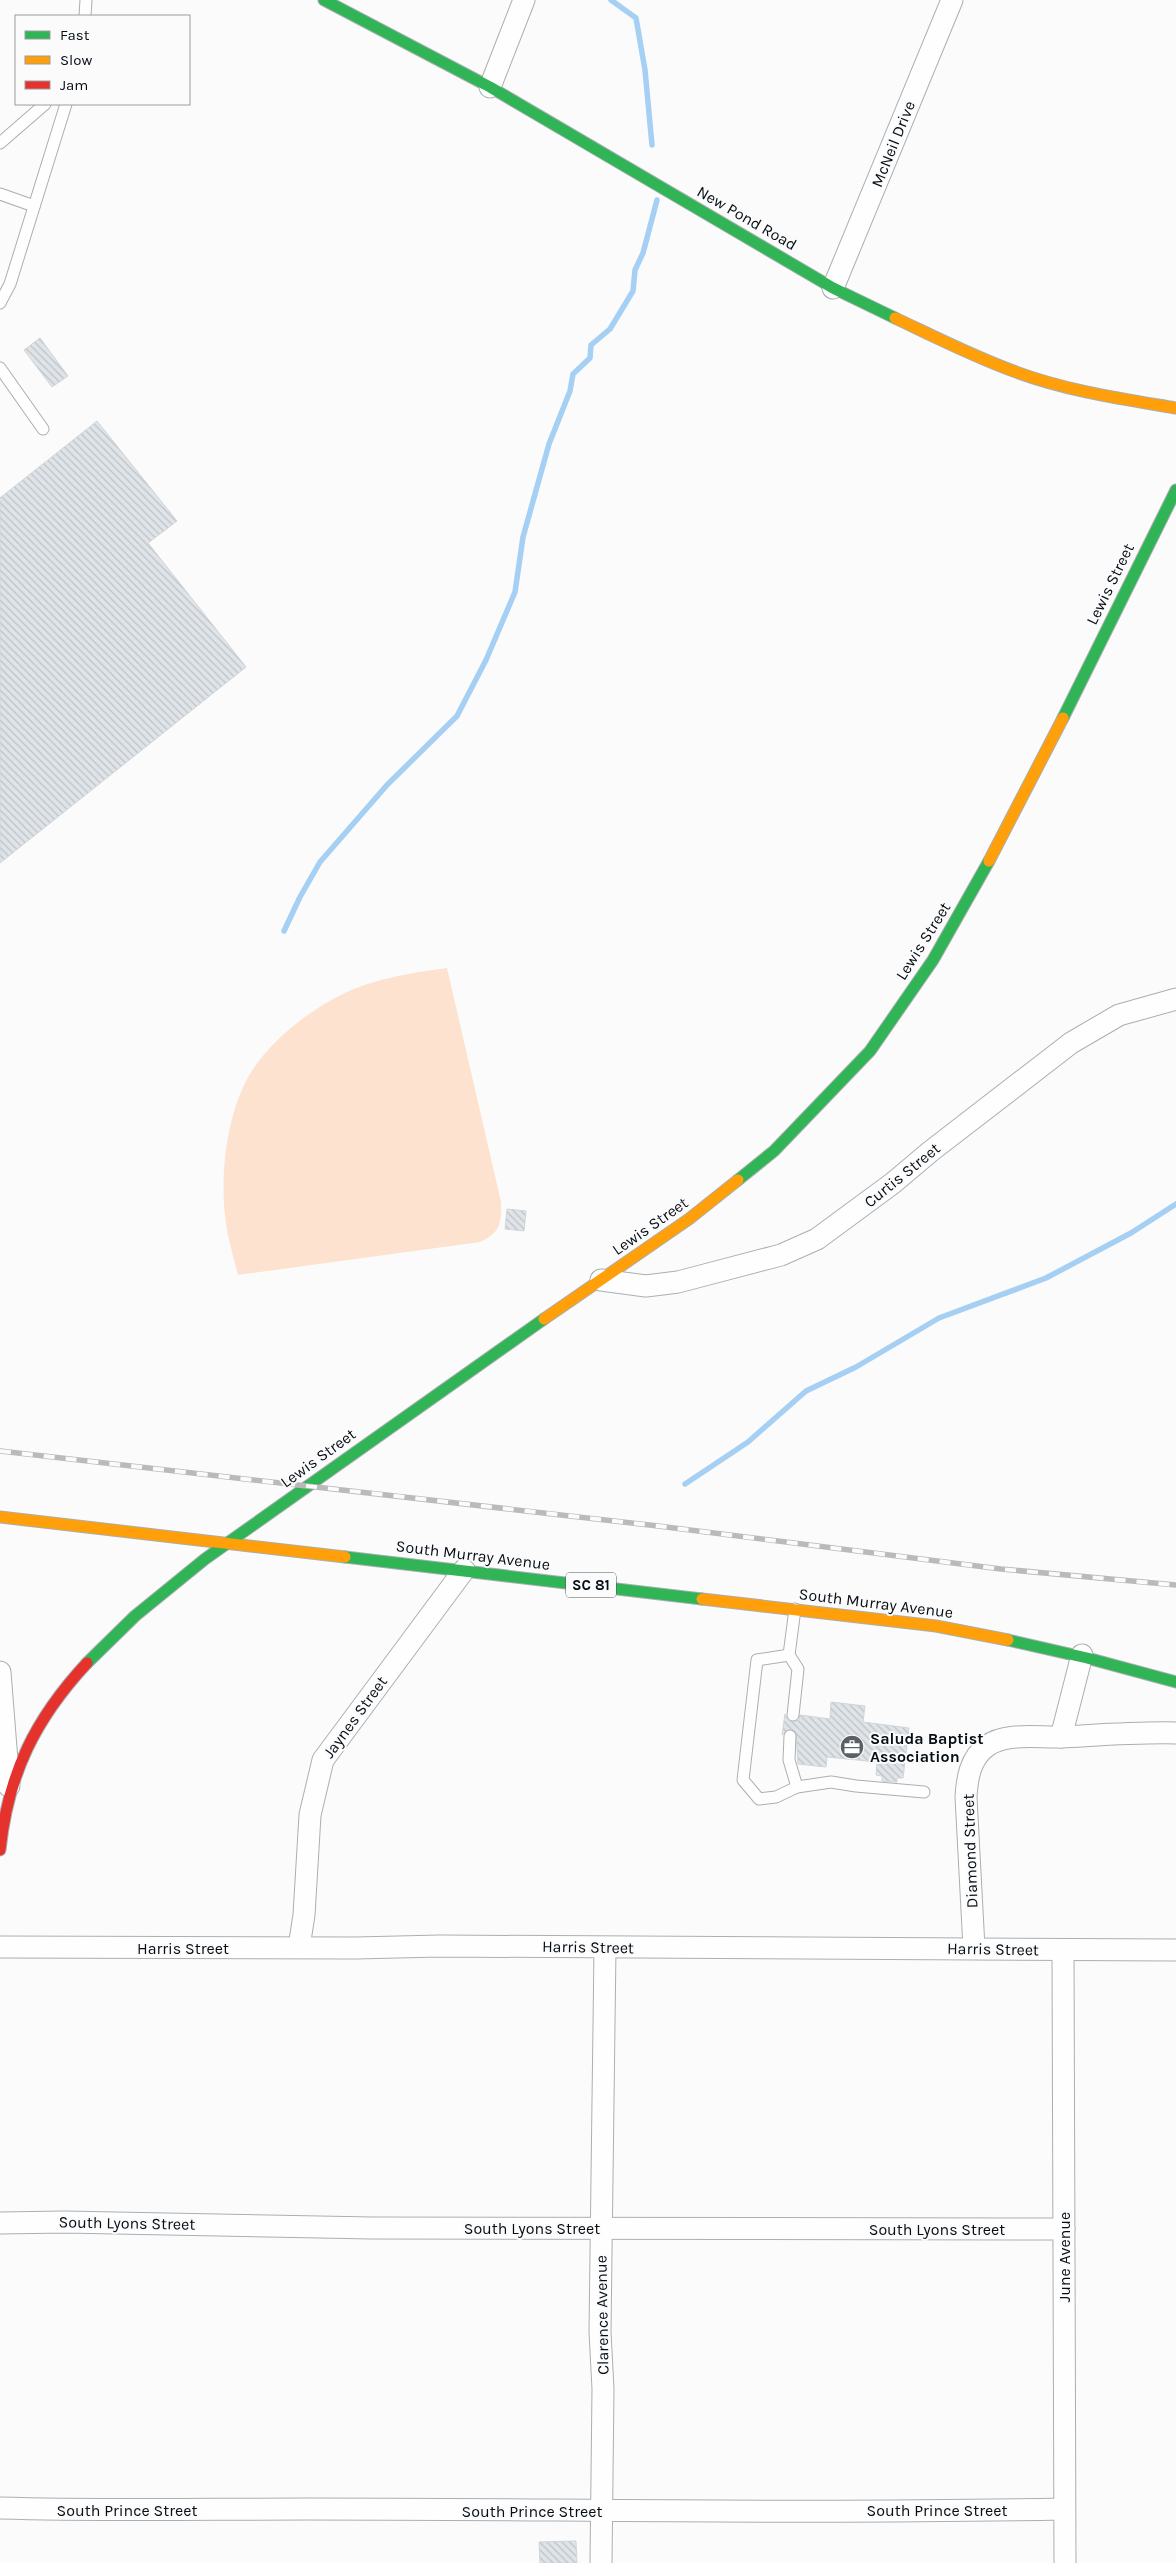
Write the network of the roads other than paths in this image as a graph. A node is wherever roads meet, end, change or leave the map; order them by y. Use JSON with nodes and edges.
{"nodes":[{"id":1,"x":86,"y":0,"type":"edge"},
{"id":2,"x":324,"y":0,"type":"edge"},
{"id":3,"x":524,"y":0,"type":"edge"},
{"id":4,"x":952,"y":0,"type":"edge"},
{"id":5,"x":85,"y":15,"type":"edge"},
{"id":6,"x":490,"y":87,"type":"junction"},
{"id":7,"x":44,"y":105,"type":"edge"},
{"id":8,"x":66,"y":105,"type":"edge"},
{"id":9,"x":0,"y":143,"type":"edge"},
{"id":10,"x":0,"y":194,"type":"edge"},
{"id":11,"x":34,"y":206,"type":"junction"},
{"id":12,"x":833,"y":288,"type":"junction"},
{"id":13,"x":0,"y":303,"type":"edge"},
{"id":14,"x":0,"y":368,"type":"edge"},
{"id":15,"x":1176,"y":408,"type":"edge"},
{"id":16,"x":43,"y":430,"type":"dead end"},
{"id":17,"x":1176,"y":490,"type":"edge"},
{"id":18,"x":1176,"y":999,"type":"edge"},
{"id":19,"x":601,"y":1280,"type":"junction"},
{"id":20,"x":0,"y":1517,"type":"edge"},
{"id":21,"x":227,"y":1543,"type":"junction"},
{"id":22,"x":464,"y":1570,"type":"junction"},
{"id":23,"x":795,"y":1609,"type":"junction"},
{"id":24,"x":789,"y":1655,"type":"junction"},
{"id":25,"x":1082,"y":1656,"type":"junction"},
{"id":26,"x":0,"y":1672,"type":"edge"},
{"id":27,"x":1176,"y":1682,"type":"edge"},
{"id":28,"x":792,"y":1714,"type":"dead end"},
{"id":29,"x":1176,"y":1733,"type":"edge"},
{"id":30,"x":790,"y":1736,"type":"dead end"},
{"id":31,"x":1061,"y":1737,"type":"junction"},
{"id":32,"x":797,"y":1787,"type":"junction"},
{"id":33,"x":924,"y":1792,"type":"dead end"},
{"id":34,"x":10,"y":1795,"type":"junction"},
{"id":35,"x":0,"y":1850,"type":"edge"},
{"id":36,"x":299,"y":1946,"type":"junction"},
{"id":37,"x":0,"y":1947,"type":"edge"},
{"id":38,"x":605,"y":1948,"type":"junction"},
{"id":39,"x":974,"y":1948,"type":"junction"},
{"id":40,"x":1063,"y":1950,"type":"junction"},
{"id":41,"x":1176,"y":1950,"type":"edge"},
{"id":42,"x":0,"y":2223,"type":"edge"},
{"id":43,"x":601,"y":2228,"type":"junction"},
{"id":44,"x":1064,"y":2229,"type":"junction"},
{"id":45,"x":0,"y":2508,"type":"edge"},
{"id":46,"x":1064,"y":2509,"type":"junction"},
{"id":47,"x":601,"y":2510,"type":"junction"},
{"id":48,"x":601,"y":2563,"type":"edge"},
{"id":49,"x":1065,"y":2563,"type":"edge"}],
"edges":[{"from":1,"to":5,"type":"lane"},
{"from":2,"to":6,"type":"street","name":"New Pond Road"},
{"from":3,"to":6,"type":"street"},
{"from":4,"to":12,"type":"street","name":"McNeil Drive"},
{"from":6,"to":12,"type":"street","name":"New Pond Road"},
{"from":7,"to":9,"type":"lane"},
{"from":8,"to":11,"type":"lane"},
{"from":10,"to":11,"type":"lane"},
{"from":11,"to":13,"type":"lane"},
{"from":12,"to":15,"type":"street","name":"New Pond Road"},
{"from":14,"to":16,"type":"lane"},
{"from":17,"to":19,"type":"street","name":"Lewis Street"},
{"from":18,"to":19,"type":"street","name":"Curtis Street"},
{"from":19,"to":21,"type":"street","name":"Lewis Street"},
{"from":20,"to":21,"type":"street","name":"South Murray Avenue","number":"SC 81"},
{"from":21,"to":22,"type":"street","name":"South Murray Avenue","number":"SC 81"},
{"from":21,"to":34,"type":"street","name":"Lewis Street"},
{"from":22,"to":23,"type":"street","name":"South Murray Avenue","number":"SC 81"},
{"from":22,"to":36,"type":"street","name":"Jaynes Street"},
{"from":23,"to":24,"type":"lane"},
{"from":23,"to":25,"type":"street","name":"South Murray Avenue","number":"SC 81"},
{"from":24,"to":28,"type":"lane"},
{"from":24,"to":32,"type":"lane"},
{"from":25,"to":27,"type":"street","name":"South Murray Avenue","number":"SC 81"},
{"from":25,"to":31,"type":"street"},
{"from":26,"to":34,"type":"street"},
{"from":29,"to":31,"type":"street","name":"Diamond Street"},
{"from":30,"to":32,"type":"lane"},
{"from":31,"to":39,"type":"street","name":"Diamond Street"},
{"from":32,"to":33,"type":"lane"},
{"from":34,"to":35,"type":"street","name":"Lewis Street"},
{"from":36,"to":37,"type":"street","name":"Harris Street"},
{"from":36,"to":38,"type":"street","name":"Harris Street"},
{"from":38,"to":39,"type":"street","name":"Harris Street"},
{"from":38,"to":43,"type":"street","name":"Clarence Avenue"},
{"from":39,"to":40,"type":"street","name":"Harris Street"},
{"from":40,"to":41,"type":"street","name":"Harris Street"},
{"from":40,"to":44,"type":"street","name":"June Avenue"},
{"from":42,"to":43,"type":"street","name":"South Lyons Street"},
{"from":43,"to":44,"type":"street","name":"South Lyons Street"},
{"from":43,"to":47,"type":"street","name":"Clarence Avenue"},
{"from":44,"to":46,"type":"street","name":"June Avenue"},
{"from":45,"to":47,"type":"street","name":"South Prince Street"},
{"from":46,"to":47,"type":"street","name":"South Prince Street"},
{"from":46,"to":49,"type":"street","name":"June Avenue"},
{"from":47,"to":48,"type":"street","name":"Clarence Avenue"}]}
